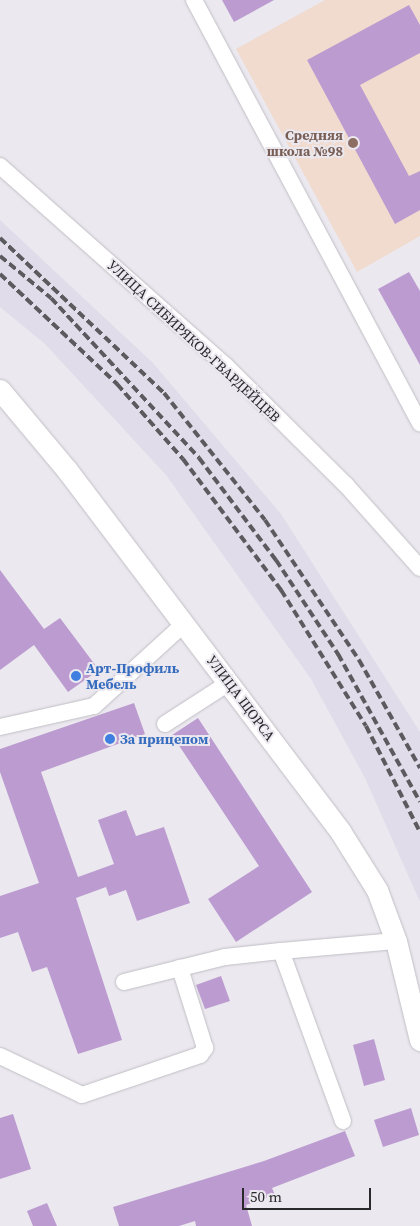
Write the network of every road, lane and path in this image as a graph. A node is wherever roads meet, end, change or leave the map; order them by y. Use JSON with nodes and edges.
{"nodes":[{"id":1,"x":194,"y":0,"type":"edge"},
{"id":2,"x":0,"y":166,"type":"edge"},
{"id":3,"x":0,"y":390,"type":"edge"},
{"id":4,"x":420,"y":424,"type":"edge"},
{"id":5,"x":420,"y":567,"type":"edge"},
{"id":6,"x":185,"y":623,"type":"junction"},
{"id":7,"x":230,"y":682,"type":"junction"},
{"id":8,"x":165,"y":724,"type":"dead end"},
{"id":9,"x":0,"y":727,"type":"edge"},
{"id":10,"x":396,"y":941,"type":"junction"},
{"id":11,"x":281,"y":950,"type":"junction"},
{"id":12,"x":180,"y":968,"type":"junction"},
{"id":13,"x":124,"y":982,"type":"dead end"},
{"id":14,"x":420,"y":1040,"type":"edge"},
{"id":15,"x":0,"y":1056,"type":"edge"},
{"id":16,"x":343,"y":1121,"type":"dead end"}],
"edges":[{"from":1,"to":4,"type":"street"},
{"from":2,"to":5,"type":"street","name":"УЛИЦА СИБИРЯКОВ-ГВАРДЕЙЦЕВ"},
{"from":3,"to":6,"type":"main road","name":"УЛИЦА ЩОРСА"},
{"from":6,"to":7,"type":"main road","name":"УЛИЦА ЩОРСА"},
{"from":6,"to":9,"type":"street"},
{"from":7,"to":8,"type":"street"},
{"from":7,"to":10,"type":"main road","name":"УЛИЦА ЩОРСА"},
{"from":10,"to":11,"type":"street"},
{"from":10,"to":14,"type":"main road","name":"УЛИЦА ЩОРСА"},
{"from":11,"to":12,"type":"street"},
{"from":11,"to":16,"type":"street"},
{"from":12,"to":13,"type":"street"},
{"from":12,"to":15,"type":"street"}]}
